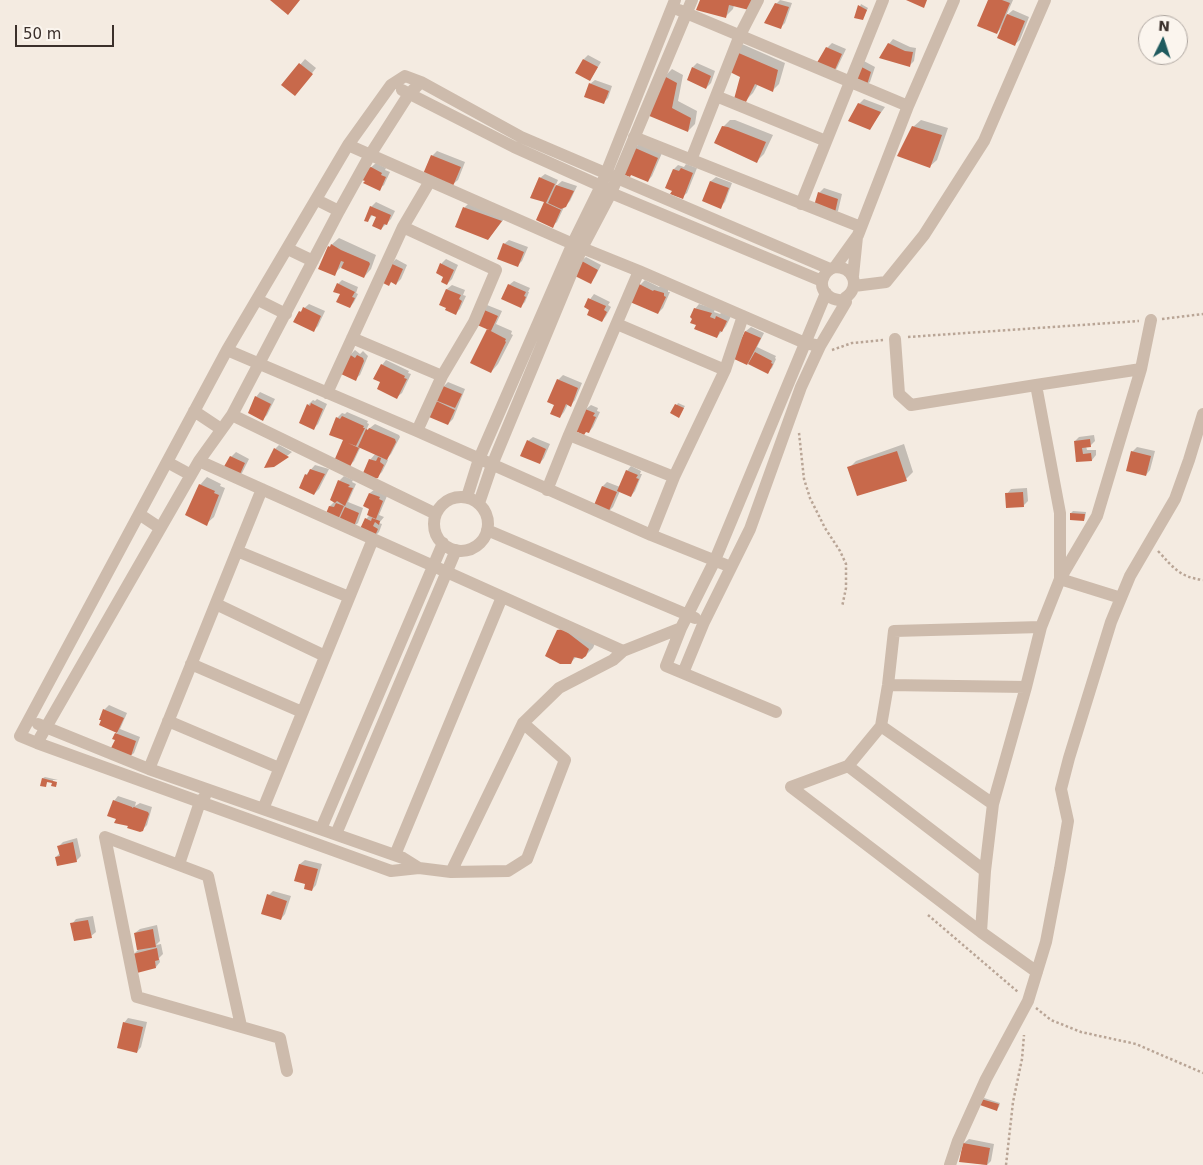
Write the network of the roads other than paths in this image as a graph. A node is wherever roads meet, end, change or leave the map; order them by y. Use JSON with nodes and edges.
{"nodes":[{"id":1,"x":692,"y":0,"type":"edge"},
{"id":2,"x":758,"y":0,"type":"edge"},
{"id":3,"x":883,"y":0,"type":"edge"},
{"id":4,"x":954,"y":0,"type":"edge"},
{"id":5,"x":1045,"y":0,"type":"edge"},
{"id":6,"x":673,"y":4,"type":"edge"},
{"id":7,"x":686,"y":12,"type":"junction"},
{"id":8,"x":740,"y":35,"type":"junction"},
{"id":9,"x":849,"y":81,"type":"junction"},
{"id":10,"x":421,"y":82,"type":"junction"},
{"id":11,"x":391,"y":84,"type":"junction"},
{"id":12,"x":409,"y":94,"type":"junction"},
{"id":13,"x":716,"y":96,"type":"junction"},
{"id":14,"x":908,"y":106,"type":"junction"},
{"id":15,"x":634,"y":137,"type":"junction"},
{"id":16,"x":826,"y":141,"type":"junction"},
{"id":17,"x":348,"y":145,"type":"junction"},
{"id":18,"x":370,"y":155,"type":"junction"},
{"id":19,"x":691,"y":160,"type":"junction"},
{"id":20,"x":611,"y":176,"type":"junction"},
{"id":21,"x":430,"y":181,"type":"junction"},
{"id":22,"x":606,"y":189,"type":"junction"},
{"id":23,"x":317,"y":200,"type":"junction"},
{"id":24,"x":801,"y":204,"type":"junction"},
{"id":25,"x":339,"y":211,"type":"junction"},
{"id":26,"x":403,"y":228,"type":"junction"},
{"id":27,"x":859,"y":231,"type":"junction"},
{"id":28,"x":578,"y":246,"type":"junction"},
{"id":29,"x":288,"y":249,"type":"junction"},
{"id":30,"x":313,"y":261,"type":"junction"},
{"id":31,"x":833,"y":268,"type":"junction"},
{"id":32,"x":638,"y":271,"type":"junction"},
{"id":33,"x":853,"y":281,"type":"junction"},
{"id":34,"x":824,"y":287,"type":"junction"},
{"id":35,"x":258,"y":300,"type":"junction"},
{"id":36,"x":846,"y":302,"type":"junction"},
{"id":37,"x":286,"y":314,"type":"junction"},
{"id":38,"x":743,"y":316,"type":"junction"},
{"id":39,"x":1151,"y":320,"type":"dead end"},
{"id":40,"x":617,"y":324,"type":"junction"},
{"id":41,"x":352,"y":338,"type":"junction"},
{"id":42,"x":896,"y":339,"type":"dead end"},
{"id":43,"x":805,"y":343,"type":"junction"},
{"id":44,"x":820,"y":346,"type":"junction"},
{"id":45,"x":227,"y":350,"type":"junction"},
{"id":46,"x":259,"y":364,"type":"junction"},
{"id":47,"x":1141,"y":369,"type":"junction"},
{"id":48,"x":725,"y":370,"type":"junction"},
{"id":49,"x":442,"y":376,"type":"junction"},
{"id":50,"x":1036,"y":385,"type":"junction"},
{"id":51,"x":327,"y":393,"type":"junction"},
{"id":52,"x":194,"y":411,"type":"junction"},
{"id":53,"x":232,"y":414,"type":"junction"},
{"id":54,"x":1203,"y":414,"type":"edge"},
{"id":55,"x":221,"y":429,"type":"junction"},
{"id":56,"x":417,"y":432,"type":"junction"},
{"id":57,"x":569,"y":435,"type":"junction"},
{"id":58,"x":479,"y":459,"type":"junction"},
{"id":59,"x":199,"y":461,"type":"junction"},
{"id":60,"x":167,"y":462,"type":"junction"},
{"id":61,"x":492,"y":465,"type":"junction"},
{"id":62,"x":191,"y":475,"type":"junction"},
{"id":63,"x":674,"y":477,"type":"junction"},
{"id":64,"x":262,"y":489,"type":"junction"},
{"id":65,"x":547,"y":490,"type":"junction"},
{"id":66,"x":467,"y":497,"type":"junction"},
{"id":67,"x":479,"y":503,"type":"junction"},
{"id":68,"x":139,"y":514,"type":"junction"},
{"id":69,"x":436,"y":514,"type":"junction"},
{"id":70,"x":160,"y":528,"type":"junction"},
{"id":71,"x":488,"y":530,"type":"junction"},
{"id":72,"x":651,"y":535,"type":"junction"},
{"id":73,"x":373,"y":539,"type":"junction"},
{"id":74,"x":444,"y":544,"type":"junction"},
{"id":75,"x":456,"y":550,"type":"junction"},
{"id":76,"x":237,"y":551,"type":"junction"},
{"id":77,"x":715,"y":560,"type":"junction"},
{"id":78,"x":434,"y":566,"type":"junction"},
{"id":79,"x":731,"y":567,"type":"junction"},
{"id":80,"x":110,"y":568,"type":"junction"},
{"id":81,"x":446,"y":572,"type":"junction"},
{"id":82,"x":1060,"y":579,"type":"junction"},
{"id":83,"x":131,"y":580,"type":"junction"},
{"id":84,"x":349,"y":597,"type":"junction"},
{"id":85,"x":502,"y":597,"type":"junction"},
{"id":86,"x":1121,"y":598,"type":"junction"},
{"id":87,"x":216,"y":604,"type":"junction"},
{"id":88,"x":688,"y":615,"type":"junction"},
{"id":89,"x":83,"y":618,"type":"junction"},
{"id":90,"x":704,"y":622,"type":"junction"},
{"id":91,"x":1041,"y":627,"type":"junction"},
{"id":92,"x":682,"y":628,"type":"junction"},
{"id":93,"x":102,"y":629,"type":"junction"},
{"id":94,"x":623,"y":651,"type":"junction"},
{"id":95,"x":325,"y":656,"type":"junction"},
{"id":96,"x":192,"y":664,"type":"junction"},
{"id":97,"x":683,"y":673,"type":"junction"},
{"id":98,"x":888,"y":685,"type":"junction"},
{"id":99,"x":1026,"y":687,"type":"junction"},
{"id":100,"x":302,"y":712,"type":"junction"},
{"id":101,"x":776,"y":712,"type":"dead end"},
{"id":102,"x":29,"y":720,"type":"junction"},
{"id":103,"x":168,"y":721,"type":"junction"},
{"id":104,"x":523,"y":723,"type":"junction"},
{"id":105,"x":881,"y":726,"type":"junction"},
{"id":106,"x":46,"y":727,"type":"junction"},
{"id":107,"x":37,"y":744,"type":"junction"},
{"id":108,"x":848,"y":766,"type":"junction"},
{"id":109,"x":279,"y":768,"type":"junction"},
{"id":110,"x":149,"y":769,"type":"junction"},
{"id":111,"x":209,"y":790,"type":"junction"},
{"id":112,"x":200,"y":802,"type":"junction"},
{"id":113,"x":993,"y":804,"type":"junction"},
{"id":114,"x":263,"y":808,"type":"junction"},
{"id":115,"x":322,"y":829,"type":"junction"},
{"id":116,"x":336,"y":834,"type":"junction"},
{"id":117,"x":395,"y":855,"type":"junction"},
{"id":118,"x":179,"y":864,"type":"junction"},
{"id":119,"x":419,"y":868,"type":"junction"},
{"id":120,"x":986,"y":871,"type":"junction"},
{"id":121,"x":451,"y":872,"type":"junction"},
{"id":122,"x":981,"y":932,"type":"junction"},
{"id":123,"x":1037,"y":972,"type":"junction"},
{"id":124,"x":241,"y":1026,"type":"junction"},
{"id":125,"x":286,"y":1071,"type":"dead end"},
{"id":126,"x":950,"y":1165,"type":"edge"}],
"edges":[{"from":1,"to":7,"type":"street"},
{"from":2,"to":8,"type":"street"},
{"from":3,"to":9,"type":"street"},
{"from":4,"to":14,"type":"street"},
{"from":5,"to":33,"type":"street"},
{"from":6,"to":7,"type":"street"},
{"from":6,"to":20,"type":"street"},
{"from":7,"to":8,"type":"street"},
{"from":7,"to":15,"type":"street"},
{"from":8,"to":9,"type":"street"},
{"from":8,"to":13,"type":"street"},
{"from":9,"to":14,"type":"street"},
{"from":9,"to":16,"type":"street"},
{"from":10,"to":11,"type":"street"},
{"from":10,"to":12,"type":"street"},
{"from":10,"to":20,"type":"street"},
{"from":11,"to":12,"type":"street"},
{"from":11,"to":17,"type":"street"},
{"from":12,"to":18,"type":"street"},
{"from":12,"to":22,"type":"street"},
{"from":13,"to":16,"type":"street"},
{"from":13,"to":19,"type":"street"},
{"from":14,"to":27,"type":"street"},
{"from":15,"to":19,"type":"street"},
{"from":15,"to":20,"type":"street"},
{"from":16,"to":24,"type":"street"},
{"from":17,"to":18,"type":"street"},
{"from":17,"to":23,"type":"street"},
{"from":18,"to":21,"type":"street"},
{"from":18,"to":25,"type":"street"},
{"from":19,"to":24,"type":"street"},
{"from":20,"to":22,"type":"street"},
{"from":20,"to":31,"type":"street"},
{"from":21,"to":26,"type":"street"},
{"from":21,"to":28,"type":"street"},
{"from":22,"to":28,"type":"street"},
{"from":22,"to":34,"type":"street"},
{"from":23,"to":25,"type":"street"},
{"from":23,"to":29,"type":"street"},
{"from":24,"to":27,"type":"street"},
{"from":25,"to":30,"type":"street"},
{"from":26,"to":41,"type":"street"},
{"from":26,"to":49,"type":"street"},
{"from":27,"to":31,"type":"street"},
{"from":27,"to":33,"type":"street"},
{"from":28,"to":32,"type":"street"},
{"from":28,"to":58,"type":"street"},
{"from":28,"to":61,"type":"street"},
{"from":29,"to":30,"type":"street"},
{"from":29,"to":35,"type":"street"},
{"from":30,"to":37,"type":"street"},
{"from":31,"to":33,"type":"street"},
{"from":31,"to":34,"type":"street"},
{"from":32,"to":38,"type":"street"},
{"from":32,"to":40,"type":"street"},
{"from":33,"to":36,"type":"street"},
{"from":34,"to":36,"type":"street"},
{"from":34,"to":43,"type":"street"},
{"from":35,"to":37,"type":"street"},
{"from":35,"to":45,"type":"street"},
{"from":36,"to":44,"type":"street"},
{"from":37,"to":46,"type":"street"},
{"from":38,"to":43,"type":"street"},
{"from":38,"to":48,"type":"street"},
{"from":39,"to":47,"type":"street"},
{"from":40,"to":48,"type":"street"},
{"from":40,"to":57,"type":"street"},
{"from":41,"to":49,"type":"street"},
{"from":41,"to":51,"type":"street"},
{"from":42,"to":50,"type":"street"},
{"from":43,"to":44,"type":"street"},
{"from":43,"to":77,"type":"street"},
{"from":44,"to":79,"type":"street"},
{"from":45,"to":46,"type":"street"},
{"from":45,"to":52,"type":"street"},
{"from":46,"to":51,"type":"street"},
{"from":46,"to":53,"type":"street"},
{"from":47,"to":50,"type":"street"},
{"from":47,"to":82,"type":"street"},
{"from":48,"to":63,"type":"street"},
{"from":49,"to":56,"type":"street"},
{"from":50,"to":82,"type":"street"},
{"from":51,"to":56,"type":"street"},
{"from":52,"to":55,"type":"street"},
{"from":52,"to":60,"type":"street"},
{"from":53,"to":55,"type":"street"},
{"from":53,"to":69,"type":"street"},
{"from":54,"to":86,"type":"street"},
{"from":55,"to":59,"type":"street"},
{"from":56,"to":58,"type":"street"},
{"from":57,"to":63,"type":"street"},
{"from":57,"to":65,"type":"street"},
{"from":58,"to":61,"type":"street"},
{"from":58,"to":66,"type":"street"},
{"from":59,"to":62,"type":"street"},
{"from":59,"to":64,"type":"street"},
{"from":60,"to":62,"type":"street"},
{"from":60,"to":68,"type":"street"},
{"from":61,"to":65,"type":"street"},
{"from":61,"to":67,"type":"street"},
{"from":62,"to":70,"type":"street"},
{"from":63,"to":72,"type":"street"},
{"from":64,"to":73,"type":"street"},
{"from":64,"to":76,"type":"street"},
{"from":65,"to":72,"type":"street"},
{"from":66,"to":67,"type":"street"},
{"from":66,"to":69,"type":"street"},
{"from":67,"to":71,"type":"street"},
{"from":68,"to":70,"type":"street"},
{"from":68,"to":80,"type":"street"},
{"from":69,"to":74,"type":"street"},
{"from":70,"to":83,"type":"street"},
{"from":71,"to":75,"type":"street"},
{"from":71,"to":88,"type":"street"},
{"from":72,"to":77,"type":"street"},
{"from":73,"to":78,"type":"street"},
{"from":73,"to":84,"type":"street"},
{"from":74,"to":75,"type":"street"},
{"from":74,"to":78,"type":"street"},
{"from":75,"to":81,"type":"street"},
{"from":76,"to":84,"type":"street"},
{"from":76,"to":87,"type":"street"},
{"from":77,"to":79,"type":"street"},
{"from":77,"to":88,"type":"street"},
{"from":78,"to":81,"type":"street"},
{"from":78,"to":115,"type":"street"},
{"from":79,"to":90,"type":"street"},
{"from":80,"to":83,"type":"street"},
{"from":80,"to":89,"type":"street"},
{"from":81,"to":85,"type":"street"},
{"from":81,"to":116,"type":"street"},
{"from":82,"to":86,"type":"street"},
{"from":82,"to":91,"type":"street"},
{"from":83,"to":93,"type":"street"},
{"from":84,"to":95,"type":"street"},
{"from":85,"to":94,"type":"street"},
{"from":85,"to":117,"type":"street"},
{"from":86,"to":123,"type":"street"},
{"from":87,"to":95,"type":"street"},
{"from":87,"to":96,"type":"street"},
{"from":88,"to":90,"type":"street"},
{"from":88,"to":92,"type":"street"},
{"from":89,"to":93,"type":"street"},
{"from":89,"to":102,"type":"street"},
{"from":90,"to":97,"type":"street"},
{"from":91,"to":98,"type":"street"},
{"from":91,"to":99,"type":"street"},
{"from":92,"to":94,"type":"street"},
{"from":92,"to":97,"type":"street"},
{"from":93,"to":106,"type":"street"},
{"from":94,"to":104,"type":"street"},
{"from":95,"to":100,"type":"street"},
{"from":96,"to":100,"type":"street"},
{"from":96,"to":103,"type":"street"},
{"from":97,"to":101,"type":"street"},
{"from":98,"to":99,"type":"street"},
{"from":98,"to":105,"type":"street"},
{"from":99,"to":113,"type":"street"},
{"from":100,"to":109,"type":"street"},
{"from":102,"to":106,"type":"street"},
{"from":102,"to":107,"type":"street"},
{"from":103,"to":109,"type":"street"},
{"from":103,"to":110,"type":"street"},
{"from":104,"to":121,"type":"street"},
{"from":104,"to":121,"type":"street"},
{"from":105,"to":108,"type":"street"},
{"from":105,"to":113,"type":"street"},
{"from":106,"to":107,"type":"street"},
{"from":106,"to":110,"type":"street"},
{"from":107,"to":112,"type":"street"},
{"from":108,"to":120,"type":"street"},
{"from":108,"to":122,"type":"street"},
{"from":109,"to":114,"type":"street"},
{"from":110,"to":111,"type":"street"},
{"from":111,"to":112,"type":"street"},
{"from":111,"to":114,"type":"street"},
{"from":112,"to":118,"type":"street"},
{"from":112,"to":119,"type":"street"},
{"from":113,"to":120,"type":"street"},
{"from":114,"to":115,"type":"street"},
{"from":115,"to":116,"type":"street"},
{"from":116,"to":117,"type":"street"},
{"from":117,"to":119,"type":"street"},
{"from":118,"to":124,"type":"street"},
{"from":118,"to":124,"type":"street"},
{"from":119,"to":121,"type":"street"},
{"from":120,"to":122,"type":"street"},
{"from":122,"to":123,"type":"street"},
{"from":123,"to":126,"type":"street"},
{"from":124,"to":125,"type":"street"}]}
